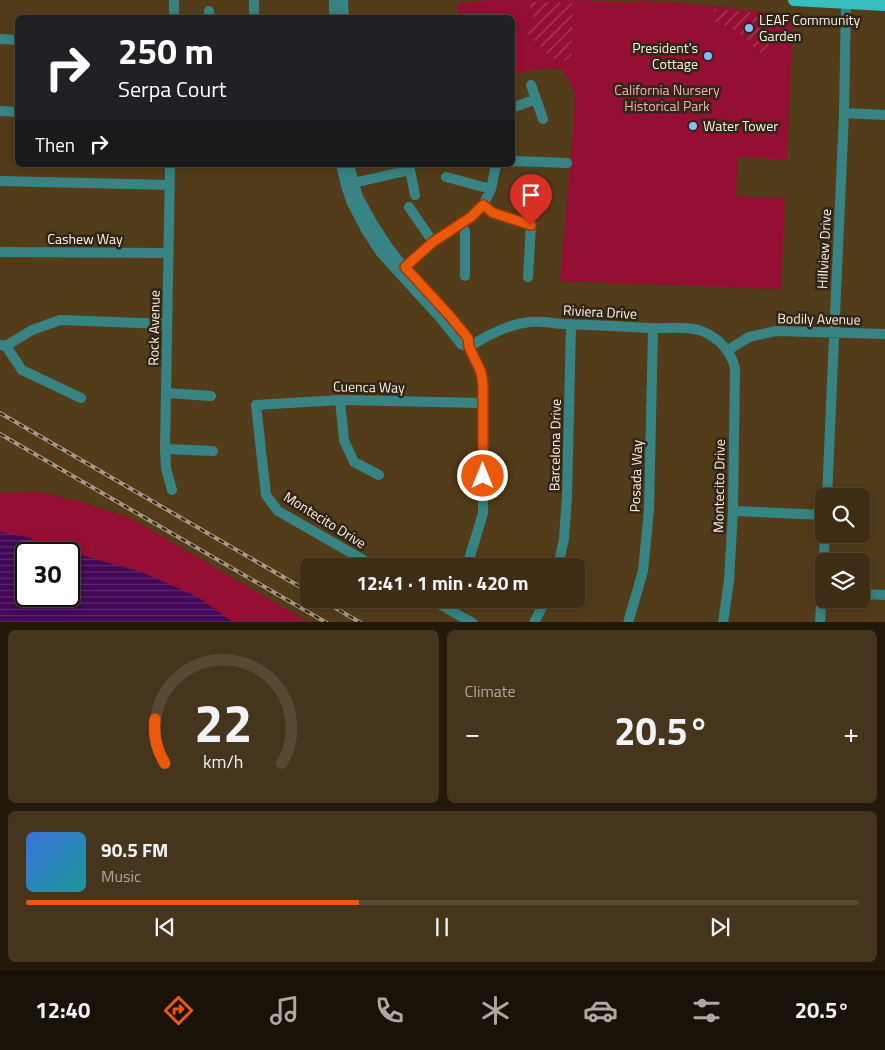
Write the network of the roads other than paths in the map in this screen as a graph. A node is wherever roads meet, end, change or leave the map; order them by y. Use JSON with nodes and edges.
{"nodes":[{"id":1,"x":174,"y":0,"type":"edge"},
{"id":2,"x":254,"y":0,"type":"edge"},
{"id":3,"x":334,"y":0,"type":"edge"},
{"id":4,"x":343,"y":0,"type":"edge"},
{"id":5,"x":794,"y":0,"type":"edge"},
{"id":6,"x":846,"y":3,"type":"junction"},
{"id":7,"x":885,"y":5,"type":"edge"},
{"id":8,"x":174,"y":15,"type":"edge"},
{"id":9,"x":254,"y":15,"type":"edge"},
{"id":10,"x":334,"y":15,"type":"edge"},
{"id":11,"x":344,"y":15,"type":"edge"},
{"id":12,"x":0,"y":39,"type":"edge"},
{"id":13,"x":15,"y":40,"type":"edge"},
{"id":14,"x":531,"y":85,"type":"dead end"},
{"id":15,"x":536,"y":99,"type":"junction"},
{"id":16,"x":515,"y":107,"type":"edge"},
{"id":17,"x":0,"y":111,"type":"edge"},
{"id":18,"x":15,"y":112,"type":"edge"},
{"id":19,"x":844,"y":113,"type":"junction"},
{"id":20,"x":885,"y":115,"type":"edge"},
{"id":21,"x":543,"y":118,"type":"dead end"},
{"id":22,"x":515,"y":161,"type":"edge"},
{"id":23,"x":567,"y":163,"type":"dead end"},
{"id":24,"x":170,"y":167,"type":"edge"},
{"id":25,"x":342,"y":167,"type":"edge"},
{"id":26,"x":349,"y":167,"type":"edge"},
{"id":27,"x":498,"y":167,"type":"edge"},
{"id":28,"x":446,"y":177,"type":"dead end"},
{"id":29,"x":0,"y":181,"type":"edge"},
{"id":30,"x":350,"y":184,"type":"junction"},
{"id":31,"x":170,"y":185,"type":"junction"},
{"id":32,"x":491,"y":189,"type":"junction"},
{"id":33,"x":415,"y":195,"type":"dead end"},
{"id":34,"x":483,"y":205,"type":"junction"},
{"id":35,"x":409,"y":207,"type":"dead end"},
{"id":36,"x":461,"y":224,"type":"junction"},
{"id":37,"x":433,"y":242,"type":"junction"},
{"id":38,"x":0,"y":252,"type":"edge"},
{"id":39,"x":169,"y":253,"type":"junction"},
{"id":40,"x":405,"y":267,"type":"junction"},
{"id":41,"x":465,"y":276,"type":"dead end"},
{"id":42,"x":528,"y":277,"type":"dead end"},
{"id":43,"x":168,"y":324,"type":"junction"},
{"id":44,"x":572,"y":324,"type":"junction"},
{"id":45,"x":653,"y":328,"type":"junction"},
{"id":46,"x":834,"y":333,"type":"junction"},
{"id":47,"x":885,"y":334,"type":"edge"},
{"id":48,"x":3,"y":346,"type":"edge"},
{"id":49,"x":469,"y":347,"type":"junction"},
{"id":50,"x":728,"y":350,"type":"junction"},
{"id":51,"x":167,"y":393,"type":"junction"},
{"id":52,"x":210,"y":396,"type":"dead end"},
{"id":53,"x":81,"y":398,"type":"dead end"},
{"id":54,"x":340,"y":400,"type":"junction"},
{"id":55,"x":483,"y":403,"type":"junction"},
{"id":56,"x":256,"y":405,"type":"joint"},
{"id":57,"x":165,"y":450,"type":"junction"},
{"id":58,"x":213,"y":451,"type":"dead end"},
{"id":59,"x":379,"y":475,"type":"dead end"},
{"id":60,"x":827,"y":488,"type":"edge"},
{"id":61,"x":172,"y":490,"type":"dead end"},
{"id":62,"x":733,"y":511,"type":"junction"},
{"id":63,"x":815,"y":515,"type":"edge"},
{"id":64,"x":360,"y":558,"type":"edge"},
{"id":65,"x":470,"y":558,"type":"edge"},
{"id":66,"x":560,"y":558,"type":"edge"},
{"id":67,"x":870,"y":594,"type":"edge"},
{"id":68,"x":885,"y":595,"type":"edge"},
{"id":69,"x":454,"y":608,"type":"edge"},
{"id":70,"x":541,"y":608,"type":"edge"},
{"id":71,"x":821,"y":608,"type":"edge"},
{"id":72,"x":473,"y":622,"type":"edge"},
{"id":73,"x":534,"y":622,"type":"edge"},
{"id":74,"x":628,"y":622,"type":"edge"},
{"id":75,"x":724,"y":622,"type":"edge"},
{"id":76,"x":820,"y":622,"type":"edge"}],
"edges":[{"from":1,"to":8,"type":"street"},
{"from":2,"to":9,"type":"street"},
{"from":3,"to":10,"type":"street"},
{"from":4,"to":11,"type":"street"},
{"from":5,"to":6,"type":"main road"},
{"from":6,"to":7,"type":"main road"},
{"from":6,"to":19,"type":"street","name":"Hillview Drive"},
{"from":12,"to":13,"type":"street"},
{"from":14,"to":15,"type":"street"},
{"from":15,"to":16,"type":"street"},
{"from":15,"to":21,"type":"street"},
{"from":17,"to":18,"type":"street"},
{"from":19,"to":20,"type":"street"},
{"from":19,"to":46,"type":"street","name":"Hillview Drive"},
{"from":22,"to":23,"type":"street"},
{"from":24,"to":31,"type":"street","name":"Rock Avenue"},
{"from":25,"to":30,"type":"street"},
{"from":26,"to":30,"type":"street"},
{"from":27,"to":32,"type":"street"},
{"from":28,"to":32,"type":"street"},
{"from":29,"to":31,"type":"street"},
{"from":30,"to":33,"type":"street"},
{"from":30,"to":40,"type":"street"},
{"from":30,"to":49,"type":"street"},
{"from":31,"to":39,"type":"street","name":"Rock Avenue"},
{"from":32,"to":34,"type":"street"},
{"from":34,"to":36,"type":"street"},
{"from":34,"to":42,"type":"street"},
{"from":35,"to":37,"type":"street"},
{"from":36,"to":37,"type":"street"},
{"from":36,"to":41,"type":"street"},
{"from":37,"to":40,"type":"street"},
{"from":38,"to":39,"type":"street","name":"Cashew Way"},
{"from":39,"to":43,"type":"street","name":"Rock Avenue"},
{"from":40,"to":49,"type":"street"},
{"from":43,"to":48,"type":"street"},
{"from":43,"to":51,"type":"street","name":"Rock Avenue"},
{"from":44,"to":45,"type":"street","name":"Riviera Drive"},
{"from":44,"to":49,"type":"street","name":"Riviera Drive"},
{"from":44,"to":66,"type":"street","name":"Barcelona Drive"},
{"from":45,"to":50,"type":"street","name":"Riviera Drive"},
{"from":45,"to":74,"type":"street","name":"Posada Way"},
{"from":46,"to":47,"type":"street","name":"Bodily Avenue"},
{"from":46,"to":50,"type":"street","name":"Bodily Avenue"},
{"from":46,"to":60,"type":"street","name":"Hillview Drive"},
{"from":48,"to":53,"type":"street"},
{"from":49,"to":55,"type":"street"},
{"from":50,"to":62,"type":"street","name":"Montecito Drive"},
{"from":51,"to":52,"type":"street"},
{"from":51,"to":57,"type":"street","name":"Rock Avenue"},
{"from":54,"to":55,"type":"street","name":"Cuenca Way"},
{"from":54,"to":56,"type":"street","name":"Cuenca Way"},
{"from":54,"to":59,"type":"street"},
{"from":55,"to":65,"type":"street"},
{"from":56,"to":64,"type":"street","name":"Montecito Drive"},
{"from":57,"to":58,"type":"street"},
{"from":57,"to":61,"type":"street","name":"Rock Avenue"},
{"from":62,"to":63,"type":"street"},
{"from":62,"to":75,"type":"street","name":"Montecito Drive"},
{"from":67,"to":68,"type":"street"},
{"from":69,"to":72,"type":"street"},
{"from":70,"to":73,"type":"street"},
{"from":71,"to":76,"type":"street"}]}
